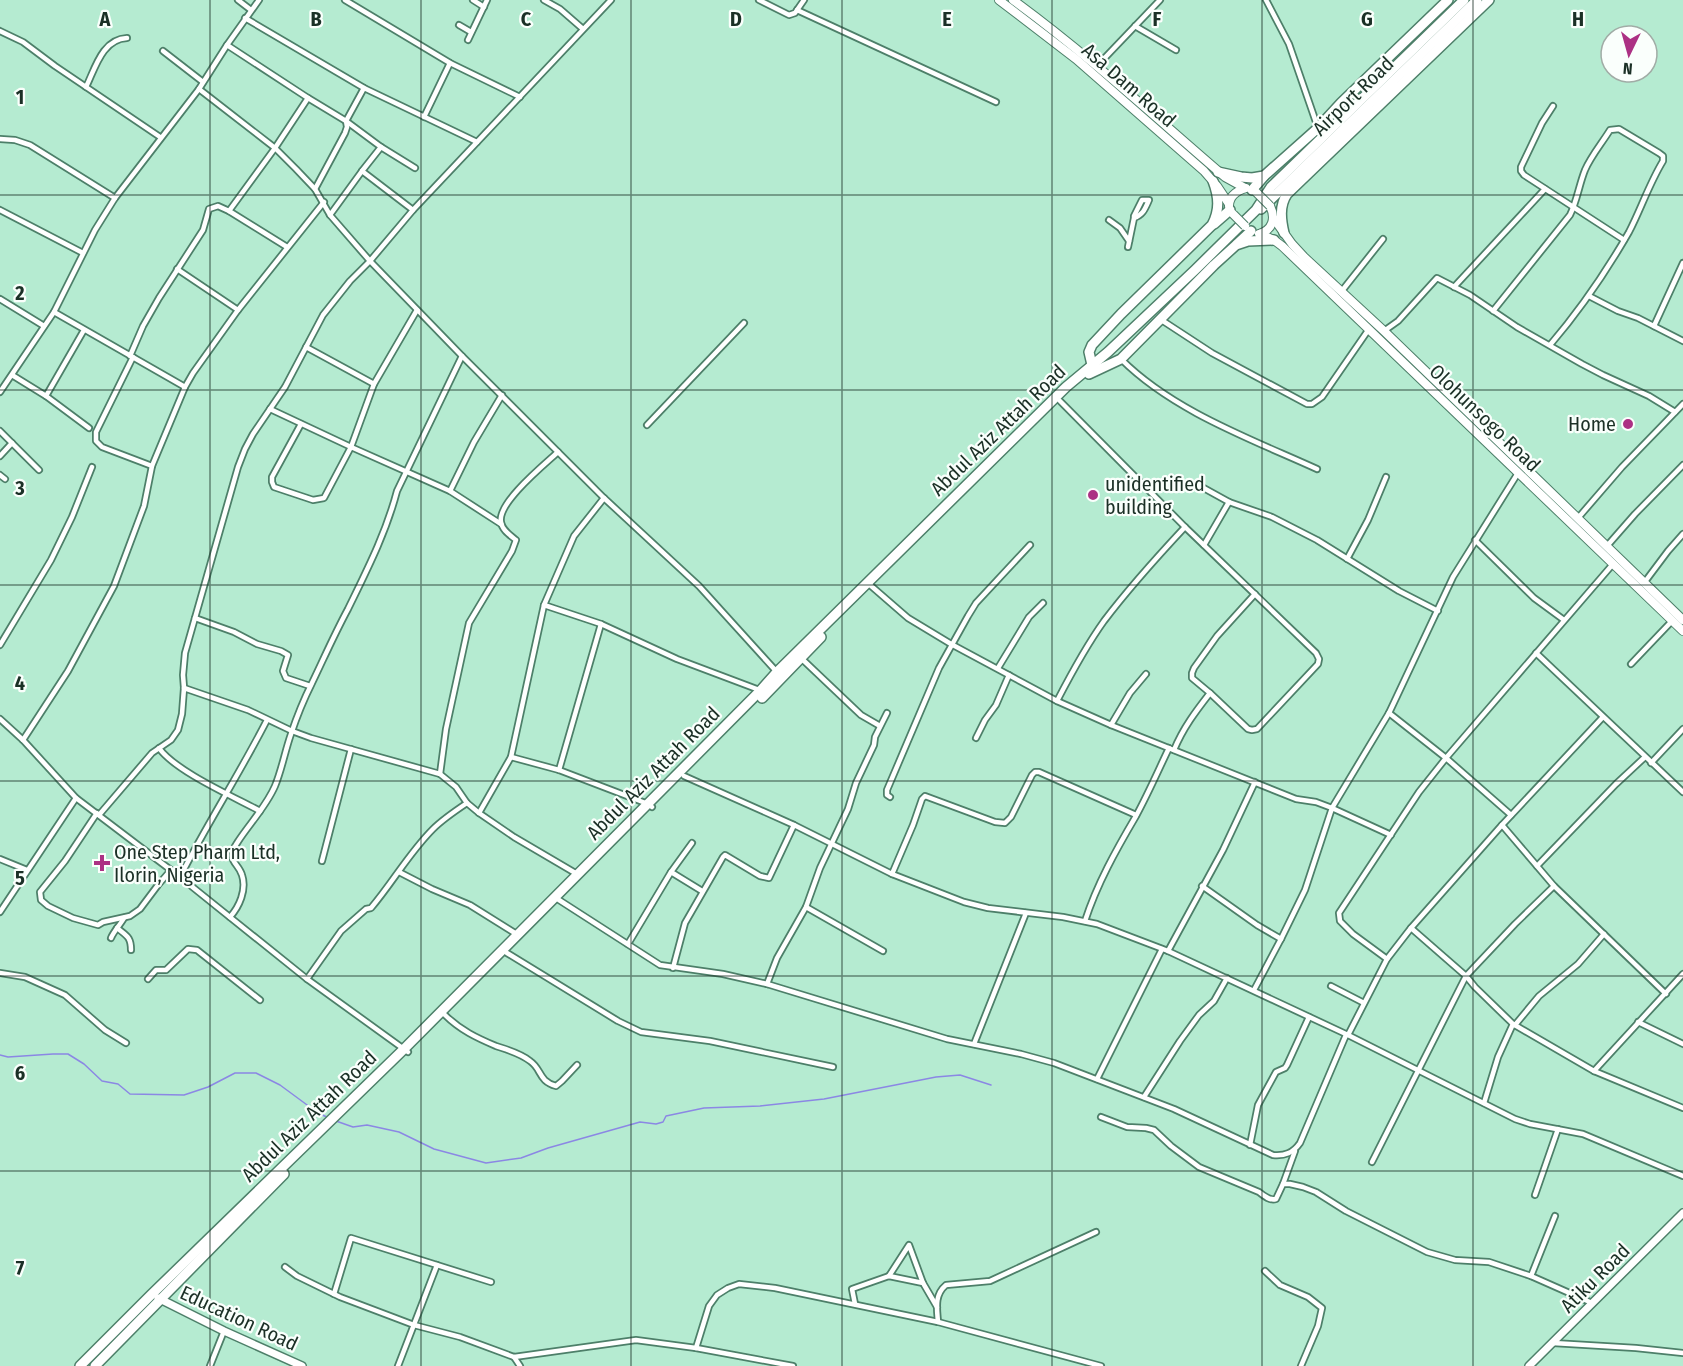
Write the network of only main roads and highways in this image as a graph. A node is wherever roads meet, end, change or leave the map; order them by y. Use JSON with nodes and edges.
{"nodes":[{"id":1,"x":999,"y":0,"type":"edge"},
{"id":2,"x":1013,"y":0,"type":"edge"},
{"id":3,"x":1448,"y":0,"type":"edge"},
{"id":4,"x":1464,"y":0,"type":"edge"},
{"id":5,"x":1477,"y":0,"type":"edge"},
{"id":6,"x":1490,"y":0,"type":"edge"},
{"id":7,"x":1218,"y":172,"type":"junction"},
{"id":8,"x":1264,"y":176,"type":"junction"},
{"id":9,"x":1213,"y":181,"type":"junction"},
{"id":10,"x":1251,"y":190,"type":"junction"},
{"id":11,"x":1284,"y":199,"type":"junction"},
{"id":12,"x":1231,"y":209,"type":"junction"},
{"id":13,"x":1272,"y":212,"type":"junction"},
{"id":14,"x":1254,"y":213,"type":"junction"},
{"id":15,"x":1212,"y":225,"type":"junction"},
{"id":16,"x":1252,"y":230,"type":"junction"},
{"id":17,"x":1284,"y":233,"type":"junction"},
{"id":18,"x":1274,"y":240,"type":"junction"},
{"id":19,"x":1236,"y":245,"type":"junction"},
{"id":20,"x":1091,"y":370,"type":"junction"},
{"id":21,"x":1448,"y":400,"type":"junction"},
{"id":22,"x":1683,"y":620,"type":"edge"},
{"id":23,"x":1683,"y":631,"type":"edge"},
{"id":24,"x":763,"y":692,"type":"junction"},
{"id":25,"x":650,"y":805,"type":"junction"},
{"id":26,"x":406,"y":1050,"type":"junction"},
{"id":27,"x":334,"y":1120,"type":"junction"},
{"id":28,"x":80,"y":1366,"type":"edge"},
{"id":29,"x":95,"y":1366,"type":"edge"}],
"edges":[{"from":1,"to":9,"type":"main road","name":"Asa Dam Road"},
{"from":2,"to":7,"type":"main road","name":"Asa Dam Road"},
{"from":3,"to":8,"type":"highway"},
{"from":4,"to":14,"type":"highway","name":"Airport Road"},
{"from":5,"to":14,"type":"highway","name":"Airport Road"},
{"from":6,"to":11,"type":"highway"},
{"from":7,"to":8,"type":"highway"},
{"from":7,"to":10,"type":"main road","name":"Asa Dam Road"},
{"from":8,"to":10,"type":"highway"},
{"from":9,"to":12,"type":"main road","name":"Asa Dam Road"},
{"from":9,"to":15,"type":"highway"},
{"from":10,"to":12,"type":"main road"},
{"from":10,"to":13,"type":"main road","name":"Asa Dam Road","bridge":true},
{"from":11,"to":13,"type":"highway"},
{"from":11,"to":17,"type":"highway"},
{"from":12,"to":15,"type":"highway"},
{"from":12,"to":16,"type":"main road","name":"Asa Dam Road","bridge":true},
{"from":13,"to":16,"type":"main road"},
{"from":13,"to":17,"type":"main road","name":"Olohunsogo Road"},
{"from":14,"to":20,"type":"highway","name":"Abdul Aziz Attah Road"},
{"from":15,"to":20,"type":"highway"},
{"from":16,"to":18,"type":"main road","name":"Olohunsogo Road"},
{"from":16,"to":19,"type":"highway"},
{"from":17,"to":21,"type":"main road","name":"Olohunsogo Road"},
{"from":18,"to":19,"type":"highway"},
{"from":18,"to":21,"type":"main road","name":"Olohunsogo Road"},
{"from":19,"to":20,"type":"highway"},
{"from":20,"to":24,"type":"highway","name":"Abdul Aziz Attah Road"},
{"from":20,"to":24,"type":"highway","name":"Abdul Aziz Attah Road"},
{"from":21,"to":22,"type":"main road","name":"Olohunsogo Road"},
{"from":21,"to":23,"type":"main road","name":"Olohunsogo Road"},
{"from":24,"to":25,"type":"highway","name":"Abdul Aziz Attah Road"},
{"from":24,"to":25,"type":"highway","name":"Abdul Aziz Attah Road"},
{"from":25,"to":26,"type":"highway","name":"Abdul Aziz Attah Road"},
{"from":25,"to":26,"type":"highway","name":"Abdul Aziz Attah Road"},
{"from":26,"to":27,"type":"highway","name":"Abdul Aziz Attah Road"},
{"from":27,"to":28,"type":"highway","name":"Abdul Aziz Attah Road"},
{"from":27,"to":29,"type":"highway","name":"Abdul Aziz Attah Road"}]}
